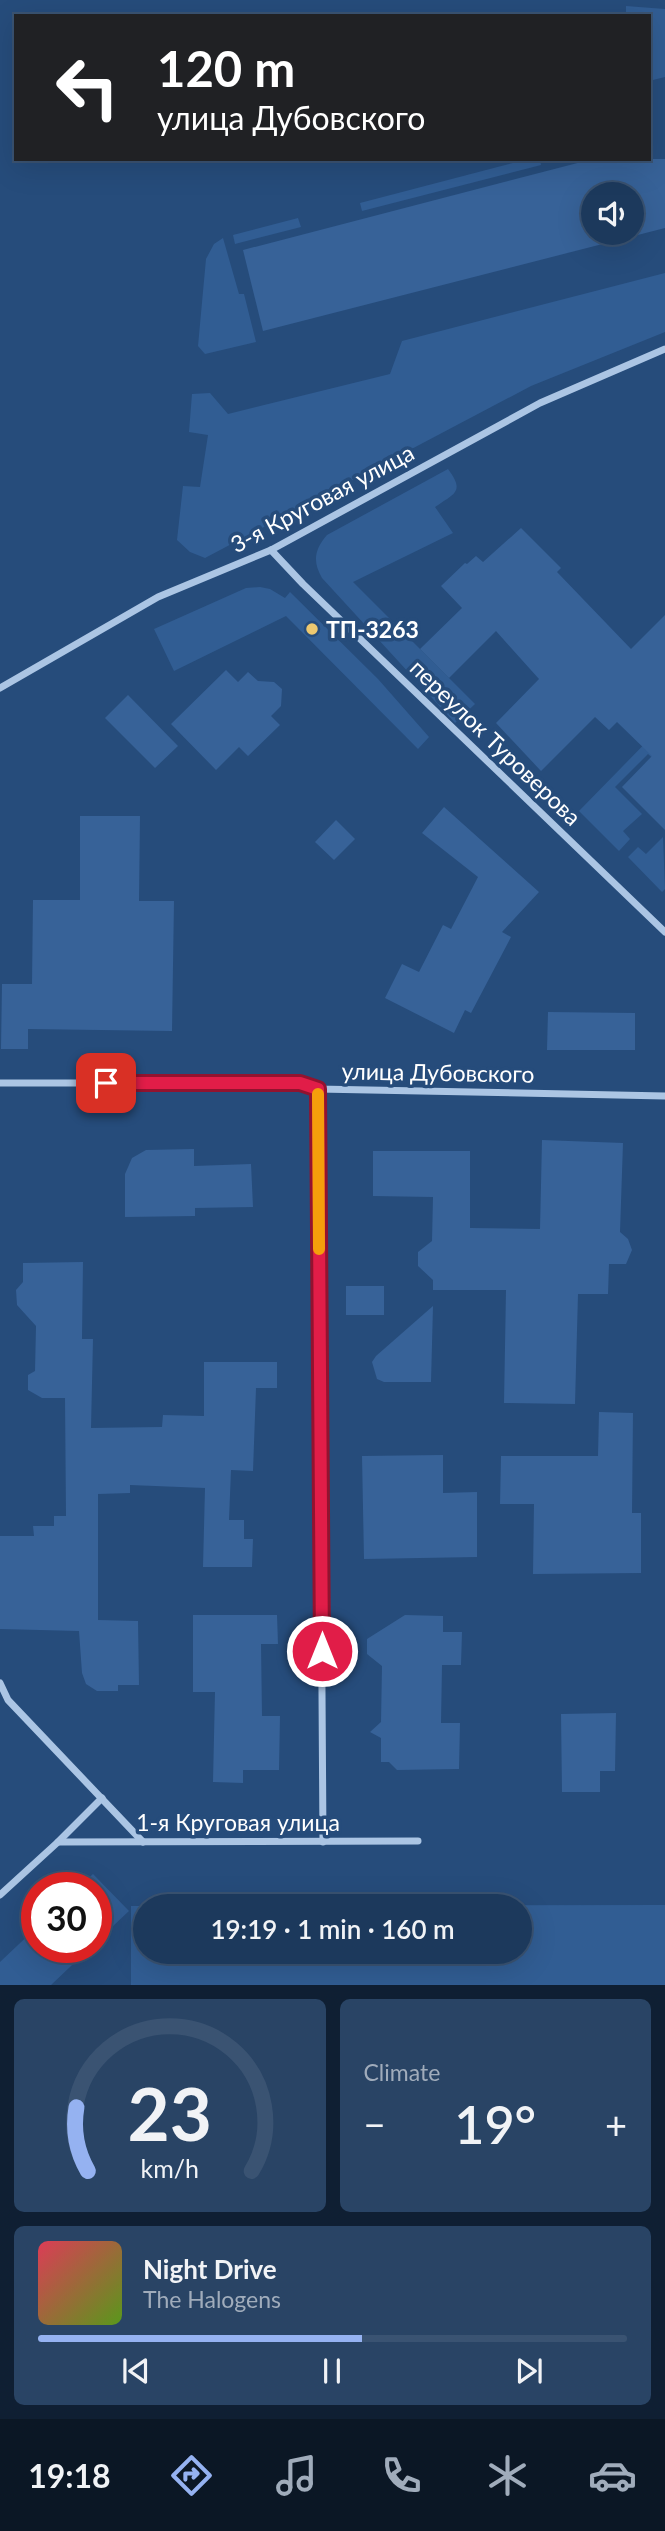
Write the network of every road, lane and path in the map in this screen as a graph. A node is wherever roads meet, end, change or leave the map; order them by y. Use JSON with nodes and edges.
{"nodes":[{"id":1,"x":665,"y":349,"type":"edge"},
{"id":2,"x":271,"y":550,"type":"junction"},
{"id":3,"x":0,"y":688,"type":"edge"},
{"id":4,"x":665,"y":932,"type":"edge"},
{"id":5,"x":0,"y":1083,"type":"edge"},
{"id":6,"x":318,"y":1089,"type":"junction"},
{"id":7,"x":665,"y":1097,"type":"edge"},
{"id":8,"x":0,"y":1683,"type":"edge"},
{"id":9,"x":102,"y":1798,"type":"junction"},
{"id":10,"x":418,"y":1841,"type":"dead end"},
{"id":11,"x":58,"y":1842,"type":"junction"},
{"id":12,"x":143,"y":1842,"type":"junction"},
{"id":13,"x":323,"y":1842,"type":"junction"},
{"id":14,"x":0,"y":1895,"type":"edge"}],
"edges":[{"from":1,"to":2,"type":"street","name":"3-я Круговая улица"},
{"from":2,"to":3,"type":"street","name":"3-я Круговая улица"},
{"from":2,"to":4,"type":"street","name":"переулок Туроверова"},
{"from":5,"to":6,"type":"street","name":"улица Дубовского"},
{"from":6,"to":7,"type":"street","name":"улица Дубовского"},
{"from":6,"to":13,"type":"street"},
{"from":8,"to":9,"type":"street"},
{"from":9,"to":11,"type":"street"},
{"from":9,"to":12,"type":"street"},
{"from":10,"to":13,"type":"street","name":"1-я Круговая улица"},
{"from":11,"to":12,"type":"street","name":"1-я Круговая улица"},
{"from":11,"to":14,"type":"street"},
{"from":12,"to":13,"type":"street","name":"1-я Круговая улица"}]}
